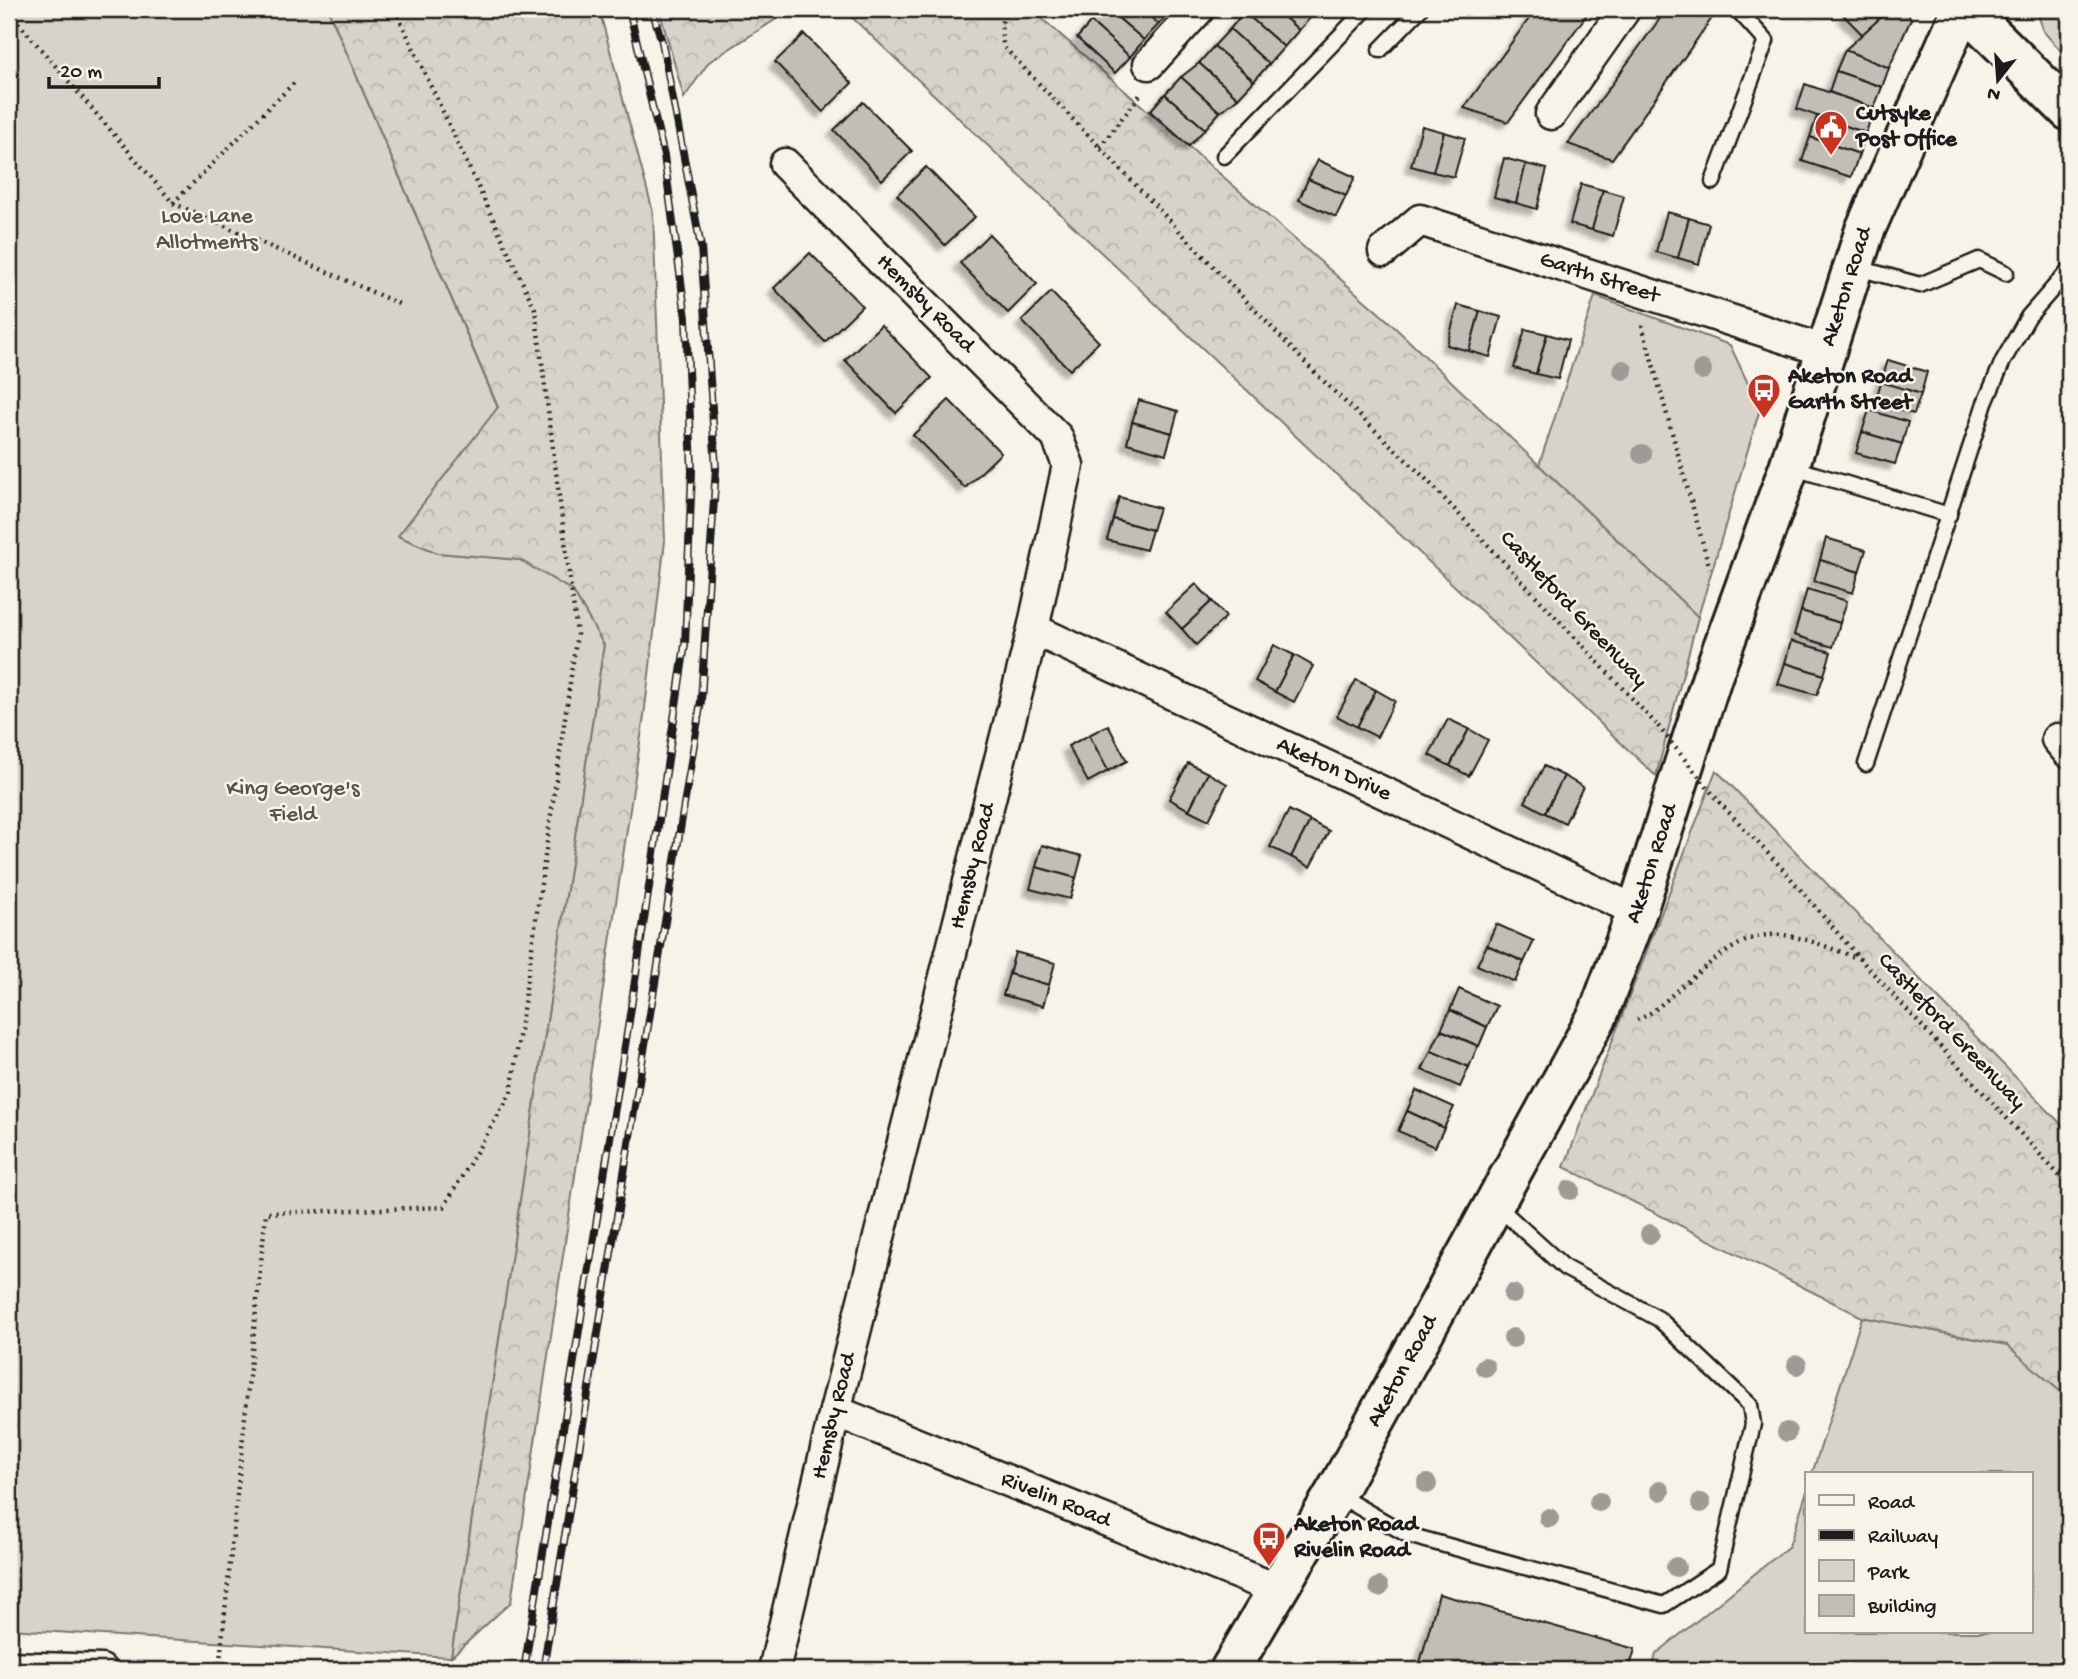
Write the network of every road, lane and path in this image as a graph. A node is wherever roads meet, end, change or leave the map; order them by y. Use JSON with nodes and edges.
{"nodes":[{"id":1,"x":395,"y":9,"type":"edge"},
{"id":2,"x":1010,"y":9,"type":"edge"},
{"id":3,"x":1199,"y":9,"type":"edge"},
{"id":4,"x":1366,"y":9,"type":"edge"},
{"id":5,"x":1420,"y":9,"type":"edge"},
{"id":6,"x":1625,"y":9,"type":"edge"},
{"id":7,"x":1737,"y":9,"type":"edge"},
{"id":8,"x":1964,"y":9,"type":"edge"},
{"id":9,"x":9,"y":12,"type":"edge"},
{"id":10,"x":1380,"y":50,"type":"dead end"},
{"id":11,"x":1149,"y":64,"type":"joint"},
{"id":12,"x":294,"y":83,"type":"dead end"},
{"id":13,"x":2069,"y":111,"type":"edge"},
{"id":14,"x":1551,"y":114,"type":"dead end"},
{"id":15,"x":1100,"y":147,"type":"junction"},
{"id":16,"x":1224,"y":156,"type":"dead end"},
{"id":17,"x":785,"y":164,"type":"dead end"},
{"id":18,"x":1713,"y":182,"type":"dead end"},
{"id":19,"x":173,"y":203,"type":"junction"},
{"id":20,"x":1384,"y":251,"type":"dead end"},
{"id":21,"x":1853,"y":267,"type":"junction"},
{"id":22,"x":2069,"y":270,"type":"edge"},
{"id":23,"x":2006,"y":273,"type":"dead end"},
{"id":24,"x":1632,"y":288,"type":"junction"},
{"id":25,"x":399,"y":304,"type":"dead end"},
{"id":26,"x":1826,"y":351,"type":"junction"},
{"id":27,"x":1789,"y":467,"type":"junction"},
{"id":28,"x":1949,"y":514,"type":"junction"},
{"id":29,"x":1033,"y":629,"type":"junction"},
{"id":30,"x":1728,"y":634,"type":"junction"},
{"id":31,"x":1866,"y":764,"type":"dead end"},
{"id":32,"x":1637,"y":911,"type":"junction"},
{"id":33,"x":1860,"y":959,"type":"junction"},
{"id":34,"x":1598,"y":1015,"type":"junction"},
{"id":35,"x":2069,"y":1186,"type":"edge"},
{"id":36,"x":1493,"y":1203,"type":"junction"},
{"id":37,"x":835,"y":1411,"type":"junction"},
{"id":38,"x":1335,"y":1493,"type":"junction"},
{"id":39,"x":1276,"y":1589,"type":"junction"},
{"id":40,"x":9,"y":1667,"type":"edge"},
{"id":41,"x":101,"y":1670,"type":"edge"},
{"id":42,"x":219,"y":1670,"type":"edge"},
{"id":43,"x":774,"y":1670,"type":"edge"},
{"id":44,"x":1230,"y":1670,"type":"edge"}],
"edges":[{"from":1,"to":42,"type":"path"},
{"from":2,"to":15,"type":"path","name":"Castleford Greenway"},
{"from":3,"to":11,"type":"street"},
{"from":4,"to":16,"type":"lane"},
{"from":5,"to":10,"type":"lane"},
{"from":6,"to":14,"type":"street"},
{"from":7,"to":18,"type":"lane"},
{"from":8,"to":13,"type":"main road"},
{"from":8,"to":21,"type":"main road","name":"Aketon Road"},
{"from":9,"to":19,"type":"path"},
{"from":11,"to":15,"type":"path"},
{"from":12,"to":19,"type":"path"},
{"from":15,"to":33,"type":"path","name":"Castleford Greenway","bridge":true},
{"from":17,"to":29,"type":"street","name":"Hemsby Road"},
{"from":19,"to":25,"type":"path"},
{"from":20,"to":24,"type":"street","name":"Garth Street"},
{"from":21,"to":23,"type":"lane"},
{"from":21,"to":26,"type":"main road","name":"Aketon Road"},
{"from":22,"to":28,"type":"lane"},
{"from":24,"to":26,"type":"street","name":"Garth Street"},
{"from":24,"to":30,"type":"path"},
{"from":26,"to":27,"type":"main road","name":"Aketon Road"},
{"from":27,"to":28,"type":"lane"},
{"from":27,"to":30,"type":"main road","name":"Aketon Road"},
{"from":28,"to":31,"type":"lane"},
{"from":29,"to":32,"type":"street","name":"Aketon Drive"},
{"from":29,"to":37,"type":"street","name":"Hemsby Road"},
{"from":30,"to":32,"type":"main road","name":"Aketon Road"},
{"from":32,"to":34,"type":"main road","name":"Aketon Road"},
{"from":33,"to":34,"type":"path"},
{"from":33,"to":35,"type":"path","name":"Castleford Greenway"},
{"from":34,"to":36,"type":"main road","name":"Aketon Road"},
{"from":36,"to":38,"type":"main road","name":"Aketon Road"},
{"from":36,"to":38,"type":"lane"},
{"from":37,"to":39,"type":"street","name":"Rivelin Road"},
{"from":37,"to":43,"type":"street","name":"Hemsby Road"},
{"from":38,"to":39,"type":"main road","name":"Aketon Road"},
{"from":39,"to":44,"type":"main road","name":"Aketon Road"},
{"from":40,"to":41,"type":"street"}]}
